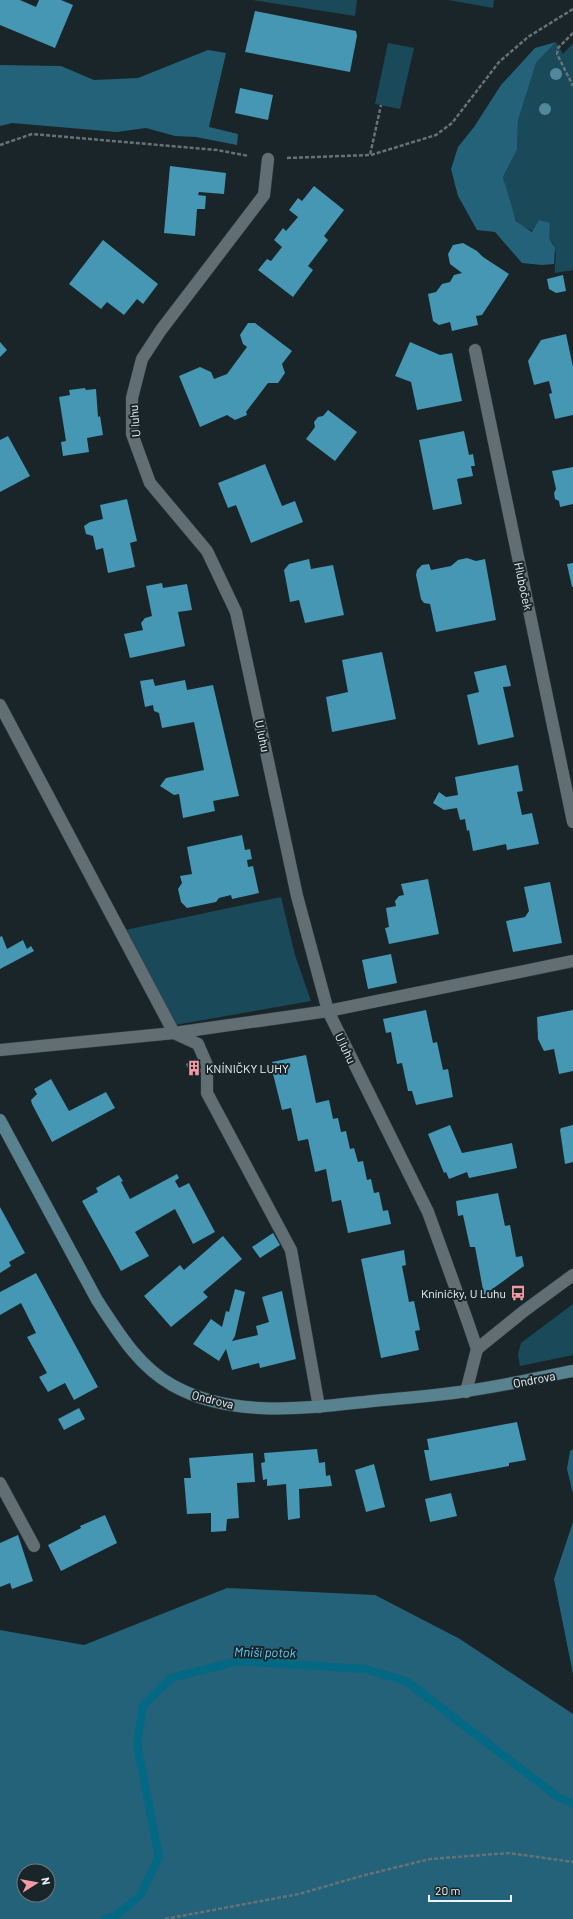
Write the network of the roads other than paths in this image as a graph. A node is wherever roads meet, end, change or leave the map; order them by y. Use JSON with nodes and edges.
{"nodes":[{"id":1,"x":268,"y":159,"type":"road end"},
{"id":2,"x":474,"y":350,"type":"dead end"},
{"id":3,"x":0,"y":705,"type":"edge"},
{"id":4,"x":573,"y":822,"type":"edge"},
{"id":5,"x":573,"y":961,"type":"edge"},
{"id":6,"x":328,"y":1011,"type":"junction"},
{"id":7,"x":174,"y":1032,"type":"junction"},
{"id":8,"x":0,"y":1050,"type":"edge"},
{"id":9,"x":0,"y":1120,"type":"edge"},
{"id":10,"x":573,"y":1275,"type":"edge"},
{"id":11,"x":477,"y":1349,"type":"junction"},
{"id":12,"x":573,"y":1372,"type":"edge"},
{"id":13,"x":466,"y":1392,"type":"junction"},
{"id":14,"x":319,"y":1407,"type":"junction"},
{"id":15,"x":0,"y":1483,"type":"edge"},
{"id":16,"x":34,"y":1546,"type":"dead end"}],
"edges":[{"from":1,"to":6,"type":"street","name":"U luhu"},
{"from":2,"to":4,"type":"street","name":"Hluboček"},
{"from":3,"to":7,"type":"street"},
{"from":5,"to":6,"type":"street"},
{"from":6,"to":7,"type":"street"},
{"from":6,"to":11,"type":"street","name":"U luhu"},
{"from":7,"to":8,"type":"street"},
{"from":7,"to":14,"type":"street"},
{"from":9,"to":14,"type":"street","name":"Ondrova"},
{"from":10,"to":11,"type":"street"},
{"from":11,"to":13,"type":"street"},
{"from":12,"to":13,"type":"street","name":"Ondrova"},
{"from":13,"to":14,"type":"street","name":"Ondrova"},
{"from":15,"to":16,"type":"street"}]}
